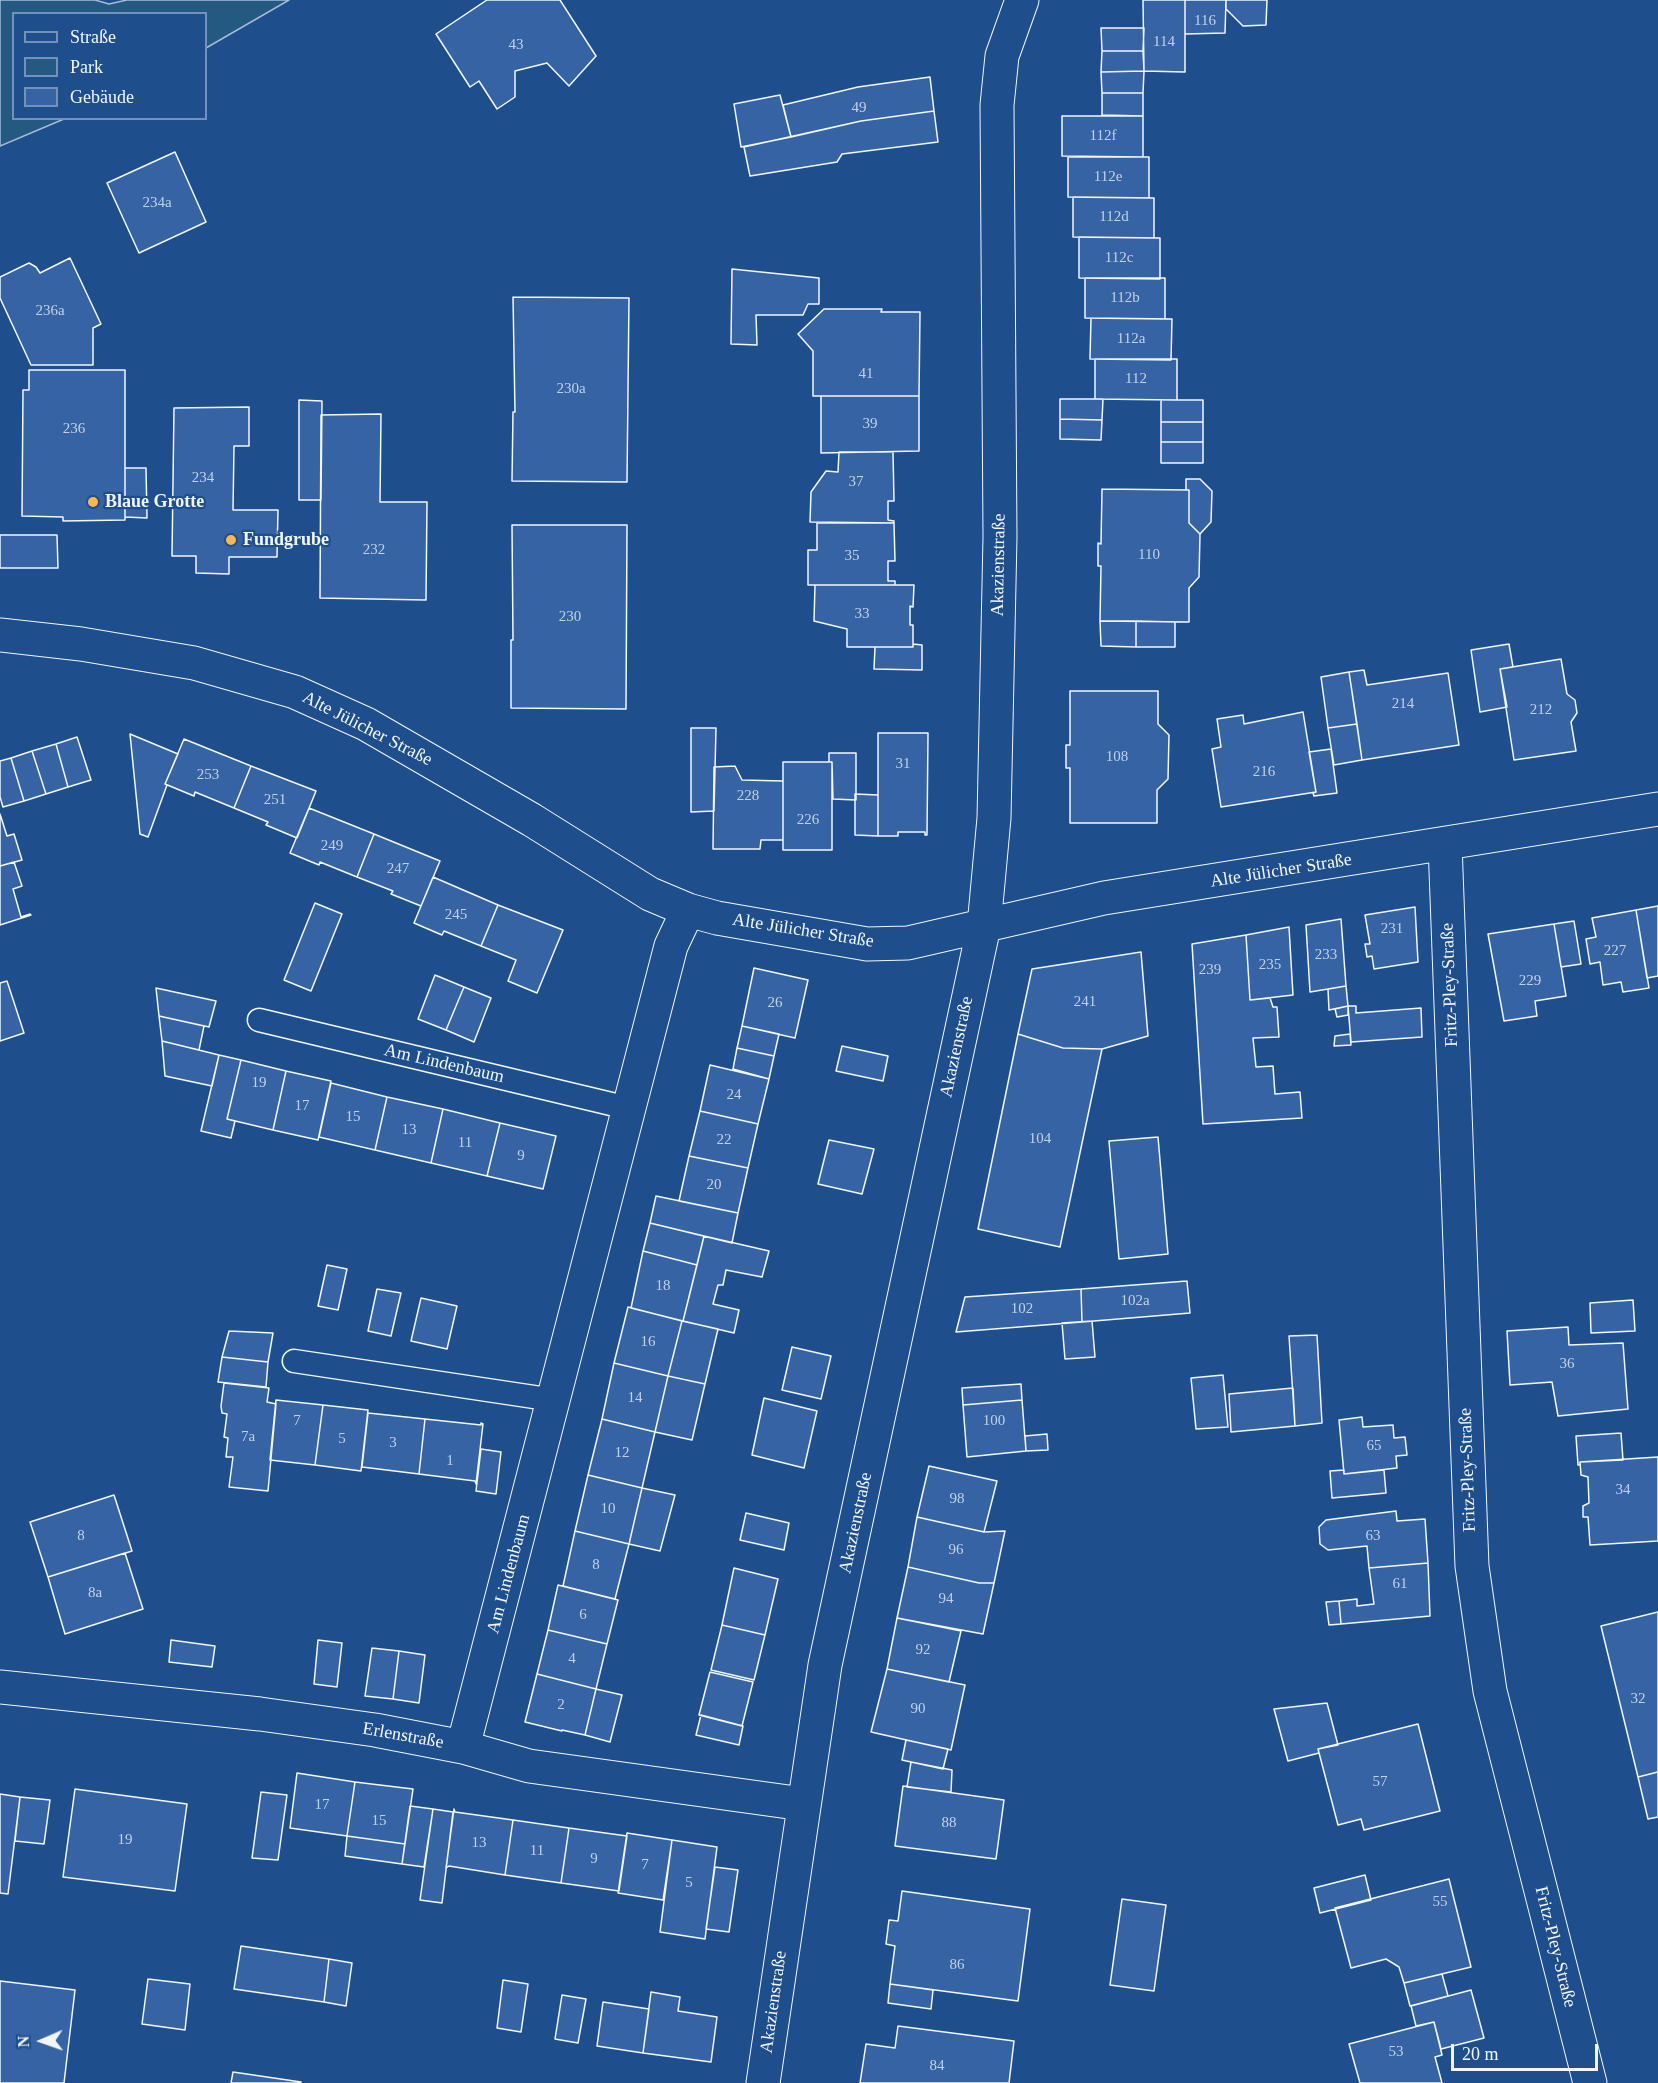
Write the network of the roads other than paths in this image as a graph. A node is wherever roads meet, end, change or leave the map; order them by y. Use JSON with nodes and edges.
{"nodes":[{"id":1,"x":1022,"y":0,"type":"edge"},
{"id":2,"x":0,"y":635,"type":"edge"},
{"id":3,"x":1658,"y":809,"type":"edge"},
{"id":4,"x":1445,"y":844,"type":"junction"},
{"id":5,"x":688,"y":909,"type":"junction"},
{"id":6,"x":984,"y":926,"type":"junction"},
{"id":7,"x":259,"y":1020,"type":"dead end"},
{"id":8,"x":628,"y":1108,"type":"junction"},
{"id":9,"x":294,"y":1361,"type":"dead end"},
{"id":10,"x":554,"y":1400,"type":"junction"},
{"id":11,"x":0,"y":1687,"type":"edge"},
{"id":12,"x":464,"y":1747,"type":"junction"},
{"id":13,"x":803,"y":1804,"type":"junction"},
{"id":14,"x":763,"y":2083,"type":"edge"},
{"id":15,"x":1590,"y":2083,"type":"edge"}],
"edges":[{"from":1,"to":6,"type":"street","name":"Akazienstraße"},
{"from":2,"to":5,"type":"street","name":"Alte Jülicher Straße"},
{"from":3,"to":4,"type":"street","name":"Alte Jülicher Straße"},
{"from":4,"to":6,"type":"street","name":"Alte Jülicher Straße"},
{"from":4,"to":15,"type":"street","name":"Fritz-Pley-Straße"},
{"from":5,"to":6,"type":"street","name":"Alte Jülicher Straße"},
{"from":5,"to":8,"type":"street","name":"Am Lindenbaum"},
{"from":6,"to":13,"type":"street","name":"Akazienstraße"},
{"from":7,"to":8,"type":"lane","name":"Am Lindenbaum"},
{"from":8,"to":10,"type":"street","name":"Am Lindenbaum"},
{"from":9,"to":10,"type":"lane"},
{"from":10,"to":12,"type":"street","name":"Am Lindenbaum"},
{"from":11,"to":12,"type":"street","name":"Erlenstraße"},
{"from":12,"to":13,"type":"street","name":"Erlenstraße"},
{"from":13,"to":14,"type":"street","name":"Akazienstraße"}]}
